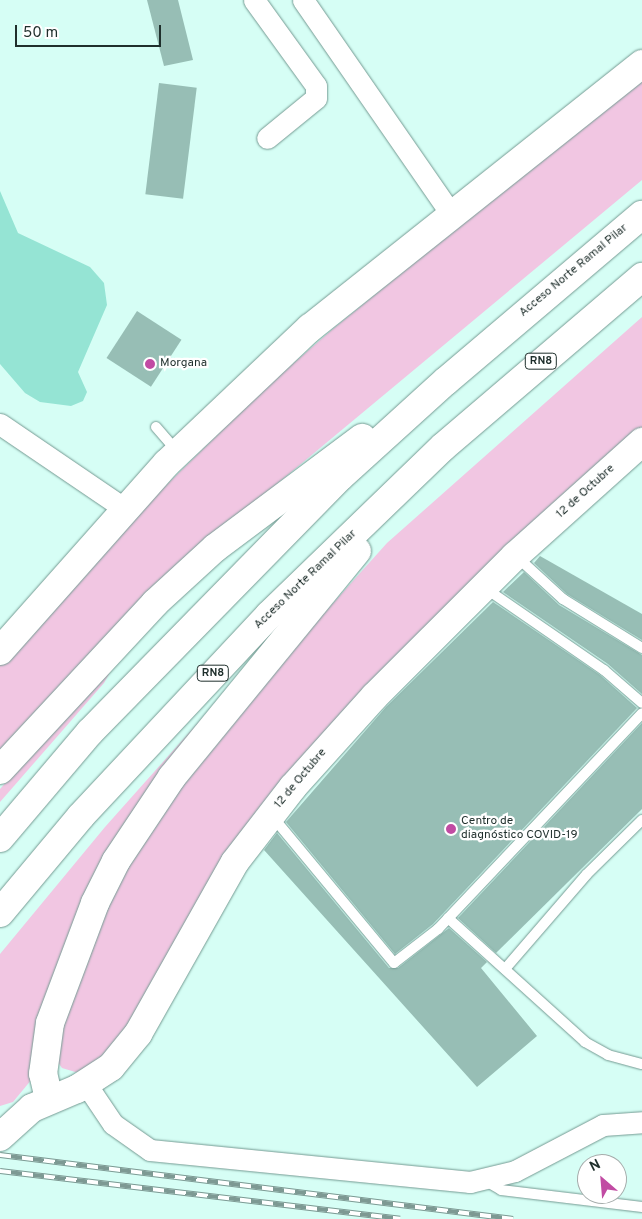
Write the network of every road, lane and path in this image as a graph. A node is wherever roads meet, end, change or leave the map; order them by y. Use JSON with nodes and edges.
{"nodes":[{"id":1,"x":254,"y":0,"type":"edge"},
{"id":2,"x":303,"y":0,"type":"edge"},
{"id":3,"x":642,"y":64,"type":"edge"},
{"id":4,"x":267,"y":138,"type":"dead end"},
{"id":5,"x":452,"y":215,"type":"junction"},
{"id":6,"x":642,"y":215,"type":"edge"},
{"id":7,"x":642,"y":277,"type":"edge"},
{"id":8,"x":446,"y":381,"type":"junction"},
{"id":9,"x":0,"y":424,"type":"edge"},
{"id":10,"x":156,"y":427,"type":"dead end"},
{"id":11,"x":642,"y":442,"type":"edge"},
{"id":12,"x":443,"y":448,"type":"junction"},
{"id":13,"x":178,"y":453,"type":"junction"},
{"id":14,"x":125,"y":509,"type":"junction"},
{"id":15,"x":515,"y":556,"type":"junction"},
{"id":16,"x":484,"y":587,"type":"junction"},
{"id":17,"x":642,"y":648,"type":"edge"},
{"id":18,"x":0,"y":651,"type":"edge"},
{"id":19,"x":642,"y":703,"type":"edge"},
{"id":20,"x":642,"y":713,"type":"edge"},
{"id":21,"x":0,"y":770,"type":"edge"},
{"id":22,"x":271,"y":815,"type":"junction"},
{"id":23,"x":642,"y":820,"type":"edge"},
{"id":24,"x":0,"y":838,"type":"edge"},
{"id":25,"x":0,"y":913,"type":"edge"},
{"id":26,"x":448,"y":918,"type":"junction"},
{"id":27,"x":505,"y":970,"type":"junction"},
{"id":28,"x":642,"y":1064,"type":"edge"},
{"id":29,"x":86,"y":1084,"type":"junction"},
{"id":30,"x":49,"y":1099,"type":"junction"},
{"id":31,"x":642,"y":1122,"type":"edge"},
{"id":32,"x":3,"y":1128,"type":"edge"},
{"id":33,"x":483,"y":1180,"type":"junction"},
{"id":34,"x":642,"y":1208,"type":"edge"}],
"edges":[{"from":1,"to":4,"type":"street"},
{"from":2,"to":5,"type":"street"},
{"from":3,"to":5,"type":"main road"},
{"from":5,"to":13,"type":"main road"},
{"from":6,"to":8,"type":"main road","name":"Acceso Norte Ramal Pilar"},
{"from":7,"to":12,"type":"main road","name":"Acceso Norte Ramal Pilar","number":"RN8"},
{"from":8,"to":21,"type":"main road"},
{"from":8,"to":24,"type":"main road","name":"Acceso Norte Ramal Pilar"},
{"from":9,"to":14,"type":"street"},
{"from":10,"to":13,"type":"lane"},
{"from":11,"to":15,"type":"main road","name":"12 de Octubre"},
{"from":12,"to":25,"type":"main road","name":"Acceso Norte Ramal Pilar","number":"RN8"},
{"from":12,"to":30,"type":"main road"},
{"from":13,"to":14,"type":"main road"},
{"from":14,"to":18,"type":"main road"},
{"from":15,"to":16,"type":"main road","name":"12 de Octubre"},
{"from":15,"to":17,"type":"lane"},
{"from":16,"to":19,"type":"lane"},
{"from":16,"to":22,"type":"main road","name":"12 de Octubre"},
{"from":20,"to":26,"type":"lane"},
{"from":22,"to":26,"type":"lane"},
{"from":22,"to":29,"type":"main road","name":"12 de Octubre"},
{"from":23,"to":27,"type":"lane"},
{"from":26,"to":27,"type":"lane"},
{"from":27,"to":28,"type":"lane"},
{"from":29,"to":30,"type":"main road","name":"12 de Octubre"},
{"from":29,"to":33,"type":"street"},
{"from":30,"to":32,"type":"main road","name":"12 de Octubre"},
{"from":31,"to":33,"type":"street"},
{"from":33,"to":34,"type":"lane"}]}
